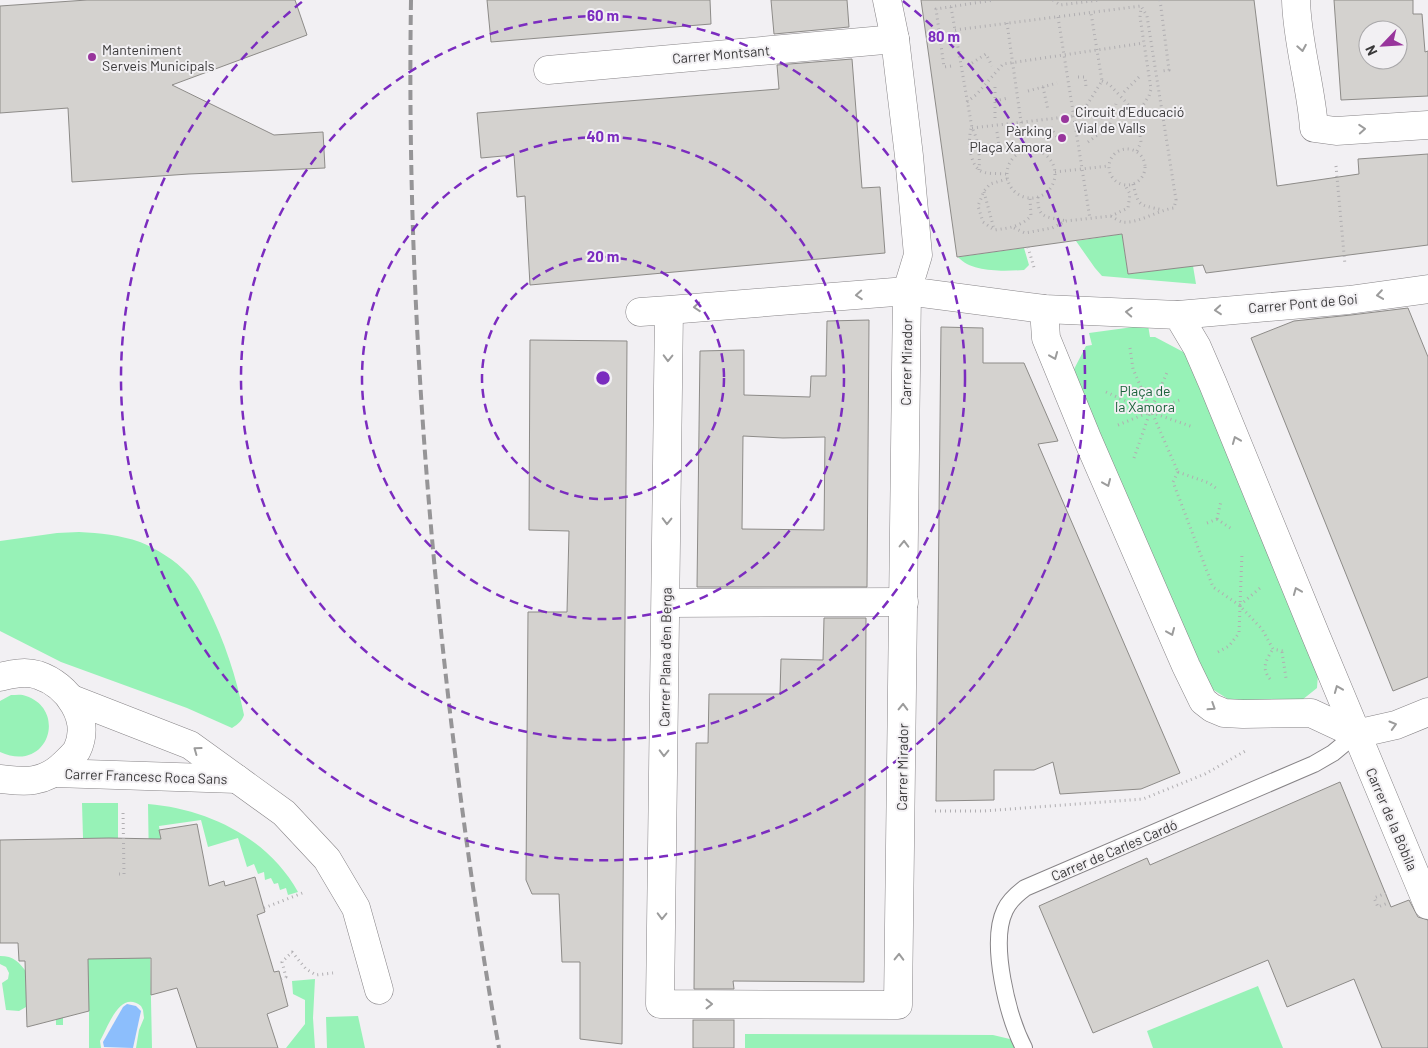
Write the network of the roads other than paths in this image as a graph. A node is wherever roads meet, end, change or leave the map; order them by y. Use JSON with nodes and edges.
{"nodes":[{"id":1,"x":887,"y":0,"type":"edge"},
{"id":2,"x":1296,"y":0,"type":"edge"},
{"id":3,"x":895,"y":39,"type":"junction"},
{"id":4,"x":548,"y":70,"type":"dead end"},
{"id":5,"x":1428,"y":125,"type":"edge"},
{"id":6,"x":1428,"y":289,"type":"edge"},
{"id":7,"x":907,"y":292,"type":"junction"},
{"id":8,"x":1044,"y":309,"type":"junction"},
{"id":9,"x":669,"y":310,"type":"junction"},
{"id":10,"x":640,"y":312,"type":"dead end"},
{"id":11,"x":1178,"y":314,"type":"junction"},
{"id":12,"x":904,"y":602,"type":"junction"},
{"id":13,"x":666,"y":603,"type":"junction"},
{"id":14,"x":5,"y":671,"type":"edge"},
{"id":15,"x":72,"y":700,"type":"junction"},
{"id":16,"x":1428,"y":712,"type":"edge"},
{"id":17,"x":1356,"y":734,"type":"junction"},
{"id":18,"x":55,"y":773,"type":"junction"},
{"id":19,"x":0,"y":779,"type":"edge"},
{"id":20,"x":237,"y":779,"type":"junction"},
{"id":21,"x":1428,"y":905,"type":"edge"},
{"id":22,"x":379,"y":990,"type":"dead end"},
{"id":23,"x":660,"y":1004,"type":"joint"},
{"id":24,"x":1024,"y":1048,"type":"edge"}],
"edges":[{"from":1,"to":3,"type":"street","name":"Carrer Mirador"},
{"from":2,"to":5,"type":"street","one_way":true},
{"from":3,"to":4,"type":"street","name":"Carrer Montsant"},
{"from":3,"to":7,"type":"street","name":"Carrer Mirador"},
{"from":6,"to":11,"type":"street","name":"Carrer Pont de Goi","one_way":true},
{"from":7,"to":8,"type":"street"},
{"from":7,"to":9,"type":"street","one_way":true},
{"from":12,"to":7,"type":"street","name":"Carrer Mirador","one_way":true},
{"from":11,"to":8,"type":"street","one_way":true},
{"from":8,"to":17,"type":"street","one_way":true},
{"from":9,"to":10,"type":"street"},
{"from":9,"to":13,"type":"street","name":"Carrer Plana d'en Berga","one_way":true},
{"from":17,"to":11,"type":"street","one_way":true},
{"from":12,"to":13,"type":"street"},
{"from":23,"to":12,"type":"street","name":"Carrer Mirador","one_way":true},
{"from":13,"to":23,"type":"street","name":"Carrer Plana d'en Berga","one_way":true},
{"from":14,"to":15,"type":"street"},
{"from":15,"to":18,"type":"street"},
{"from":20,"to":15,"type":"street","name":"Carrer Francesc Roca Sans","one_way":true},
{"from":17,"to":16,"type":"street","one_way":true},
{"from":17,"to":21,"type":"street","name":"Carrer de la Bòbila"},
{"from":17,"to":24,"type":"lane","name":"Carrer de Carles Cardó"},
{"from":18,"to":19,"type":"street"},
{"from":18,"to":20,"type":"street","name":"Carrer Francesc Roca Sans"},
{"from":20,"to":22,"type":"street","name":"Carrer Francesc Roca Sans"}]}
